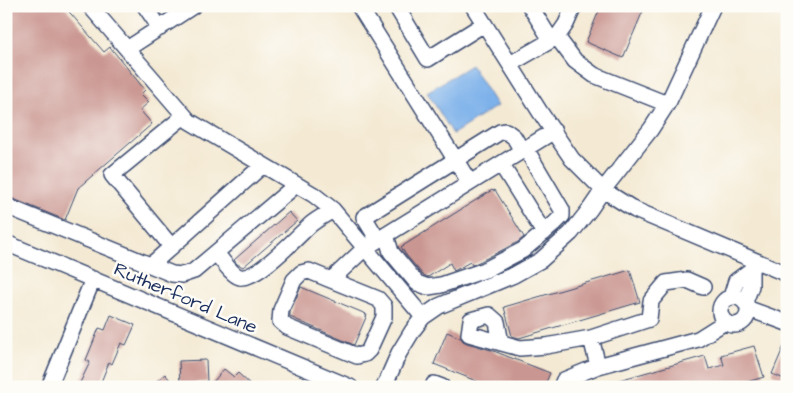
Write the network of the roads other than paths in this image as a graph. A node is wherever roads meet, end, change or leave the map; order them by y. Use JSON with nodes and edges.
{"nodes":[{"id":1,"x":145,"y":6,"type":"edge"},
{"id":2,"x":194,"y":6,"type":"edge"},
{"id":3,"x":359,"y":6,"type":"edge"},
{"id":4,"x":396,"y":6,"type":"edge"},
{"id":5,"x":473,"y":6,"type":"edge"},
{"id":6,"x":530,"y":6,"type":"edge"},
{"id":7,"x":574,"y":6,"type":"edge"},
{"id":8,"x":713,"y":6,"type":"edge"},
{"id":9,"x":94,"y":7,"type":"edge"},
{"id":10,"x":484,"y":24,"type":"junction"},
{"id":11,"x":160,"y":28,"type":"junction"},
{"id":12,"x":554,"y":38,"type":"junction"},
{"id":13,"x":127,"y":49,"type":"junction"},
{"id":14,"x":510,"y":64,"type":"junction"},
{"id":15,"x":667,"y":104,"type":"junction"},
{"id":16,"x":184,"y":116,"type":"junction"},
{"id":17,"x":554,"y":131,"type":"junction"},
{"id":18,"x":524,"y":150,"type":"junction"},
{"id":19,"x":455,"y":159,"type":"junction"},
{"id":20,"x":501,"y":164,"type":"junction"},
{"id":21,"x":263,"y":165,"type":"junction"},
{"id":22,"x":470,"y":183,"type":"junction"},
{"id":23,"x":296,"y":185,"type":"junction"},
{"id":24,"x":603,"y":190,"type":"junction"},
{"id":25,"x":6,"y":206,"type":"edge"},
{"id":26,"x":333,"y":210,"type":"junction"},
{"id":27,"x":544,"y":233,"type":"junction"},
{"id":28,"x":382,"y":237,"type":"junction"},
{"id":29,"x":6,"y":243,"type":"edge"},
{"id":30,"x":171,"y":246,"type":"junction"},
{"id":31,"x":365,"y":248,"type":"junction"},
{"id":32,"x":216,"y":253,"type":"junction"},
{"id":33,"x":151,"y":265,"type":"junction"},
{"id":34,"x":753,"y":265,"type":"junction"},
{"id":35,"x":787,"y":274,"type":"edge"},
{"id":36,"x":93,"y":279,"type":"junction"},
{"id":37,"x":331,"y":280,"type":"junction"},
{"id":38,"x":703,"y":287,"type":"dead end"},
{"id":39,"x":742,"y":302,"type":"junction"},
{"id":40,"x":423,"y":318,"type":"junction"},
{"id":41,"x":725,"y":322,"type":"junction"},
{"id":42,"x":787,"y":323,"type":"edge"},
{"id":43,"x":591,"y":338,"type":"junction"},
{"id":44,"x":501,"y":343,"type":"dead end"},
{"id":45,"x":598,"y":366,"type":"junction"},
{"id":46,"x":49,"y":387,"type":"edge"},
{"id":47,"x":350,"y":387,"type":"edge"},
{"id":48,"x":384,"y":387,"type":"edge"},
{"id":49,"x":561,"y":387,"type":"edge"}],
"edges":[{"from":1,"to":11,"type":"street"},
{"from":2,"to":11,"type":"street"},
{"from":3,"to":19,"type":"street"},
{"from":4,"to":10,"type":"street"},
{"from":5,"to":10,"type":"street"},
{"from":6,"to":12,"type":"street"},
{"from":7,"to":12,"type":"street"},
{"from":8,"to":15,"type":"street"},
{"from":9,"to":13,"type":"street"},
{"from":10,"to":14,"type":"street"},
{"from":11,"to":13,"type":"street"},
{"from":12,"to":14,"type":"street"},
{"from":12,"to":15,"type":"street"},
{"from":13,"to":16,"type":"street"},
{"from":14,"to":17,"type":"street"},
{"from":15,"to":24,"type":"street"},
{"from":16,"to":21,"type":"street"},
{"from":16,"to":30,"type":"street"},
{"from":17,"to":18,"type":"street"},
{"from":17,"to":24,"type":"street"},
{"from":18,"to":19,"type":"street"},
{"from":18,"to":20,"type":"street"},
{"from":18,"to":27,"type":"street"},
{"from":19,"to":22,"type":"street"},
{"from":19,"to":28,"type":"street"},
{"from":20,"to":22,"type":"street"},
{"from":20,"to":27,"type":"street"},
{"from":21,"to":23,"type":"street"},
{"from":21,"to":30,"type":"street"},
{"from":22,"to":28,"type":"street"},
{"from":23,"to":26,"type":"street"},
{"from":23,"to":32,"type":"street"},
{"from":24,"to":34,"type":"street"},
{"from":24,"to":40,"type":"street"},
{"from":25,"to":33,"type":"street"},
{"from":26,"to":31,"type":"street"},
{"from":26,"to":32,"type":"street"},
{"from":27,"to":28,"type":"street"},
{"from":28,"to":31,"type":"street"},
{"from":29,"to":36,"type":"street","name":"Rutherford Lane"},
{"from":30,"to":33,"type":"street"},
{"from":31,"to":37,"type":"street"},
{"from":31,"to":40,"type":"street"},
{"from":32,"to":33,"type":"street"},
{"from":34,"to":35,"type":"street"},
{"from":34,"to":39,"type":"street"},
{"from":36,"to":46,"type":"street"},
{"from":36,"to":47,"type":"street","name":"Rutherford Lane"},
{"from":37,"to":37,"type":"street"},
{"from":38,"to":43,"type":"street"},
{"from":39,"to":41,"type":"street"},
{"from":39,"to":41,"type":"street"},
{"from":39,"to":42,"type":"street"},
{"from":40,"to":48,"type":"street"},
{"from":41,"to":45,"type":"street"},
{"from":43,"to":44,"type":"street"},
{"from":43,"to":45,"type":"street"},
{"from":45,"to":49,"type":"street"}]}
